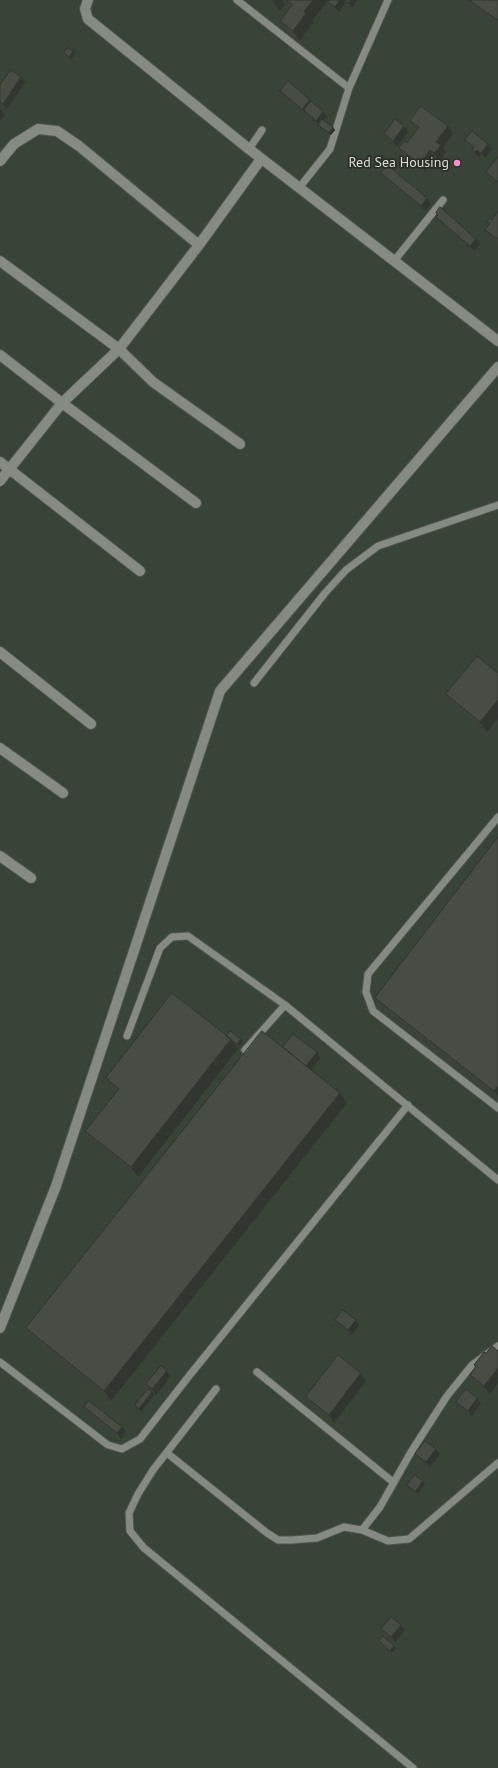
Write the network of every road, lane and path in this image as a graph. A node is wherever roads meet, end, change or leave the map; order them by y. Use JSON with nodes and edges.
{"nodes":[{"id":1,"x":88,"y":0,"type":"edge"},
{"id":2,"x":238,"y":0,"type":"edge"},
{"id":3,"x":388,"y":0,"type":"edge"},
{"id":4,"x":349,"y":88,"type":"junction"},
{"id":5,"x":262,"y":130,"type":"dead end"},
{"id":6,"x":249,"y":149,"type":"junction"},
{"id":7,"x":261,"y":159,"type":"junction"},
{"id":8,"x":0,"y":161,"type":"edge"},
{"id":9,"x":299,"y":188,"type":"junction"},
{"id":10,"x":443,"y":200,"type":"dead end"},
{"id":11,"x":199,"y":245,"type":"junction"},
{"id":12,"x":0,"y":261,"type":"edge"},
{"id":13,"x":394,"y":261,"type":"junction"},
{"id":14,"x":498,"y":341,"type":"edge"},
{"id":15,"x":119,"y":349,"type":"junction"},
{"id":16,"x":0,"y":355,"type":"edge"},
{"id":17,"x":498,"y":367,"type":"edge"},
{"id":18,"x":62,"y":404,"type":"junction"},
{"id":19,"x":240,"y":444,"type":"dead end"},
{"id":20,"x":0,"y":462,"type":"edge"},
{"id":21,"x":9,"y":469,"type":"junction"},
{"id":22,"x":0,"y":481,"type":"edge"},
{"id":23,"x":196,"y":504,"type":"dead end"},
{"id":24,"x":498,"y":505,"type":"edge"},
{"id":25,"x":140,"y":571,"type":"dead end"},
{"id":26,"x":0,"y":652,"type":"edge"},
{"id":27,"x":254,"y":683,"type":"dead end"},
{"id":28,"x":91,"y":724,"type":"dead end"},
{"id":29,"x":0,"y":748,"type":"edge"},
{"id":30,"x":63,"y":793,"type":"dead end"},
{"id":31,"x":498,"y":817,"type":"edge"},
{"id":32,"x":0,"y":856,"type":"edge"},
{"id":33,"x":31,"y":878,"type":"dead end"},
{"id":34,"x":285,"y":1005,"type":"junction"},
{"id":35,"x":127,"y":1036,"type":"dead end"},
{"id":36,"x":245,"y":1050,"type":"edge"},
{"id":37,"x":408,"y":1105,"type":"junction"},
{"id":38,"x":498,"y":1108,"type":"edge"},
{"id":39,"x":498,"y":1180,"type":"edge"},
{"id":40,"x":0,"y":1328,"type":"edge"},
{"id":41,"x":498,"y":1346,"type":"edge"},
{"id":42,"x":0,"y":1362,"type":"edge"},
{"id":43,"x":257,"y":1372,"type":"dead end"},
{"id":44,"x":216,"y":1390,"type":"dead end"},
{"id":45,"x":167,"y":1453,"type":"junction"},
{"id":46,"x":498,"y":1463,"type":"edge"},
{"id":47,"x":393,"y":1482,"type":"junction"},
{"id":48,"x":362,"y":1530,"type":"junction"},
{"id":49,"x":413,"y":1768,"type":"edge"}],
"edges":[{"from":1,"to":6,"type":"street"},
{"from":2,"to":4,"type":"lane"},
{"from":3,"to":4,"type":"lane"},
{"from":4,"to":9,"type":"lane"},
{"from":5,"to":6,"type":"lane"},
{"from":6,"to":7,"type":"street"},
{"from":7,"to":9,"type":"street"},
{"from":7,"to":11,"type":"street"},
{"from":8,"to":11,"type":"street"},
{"from":9,"to":13,"type":"street"},
{"from":10,"to":13,"type":"lane"},
{"from":11,"to":15,"type":"street"},
{"from":12,"to":15,"type":"street"},
{"from":13,"to":14,"type":"street"},
{"from":15,"to":18,"type":"street"},
{"from":15,"to":19,"type":"street"},
{"from":16,"to":18,"type":"street"},
{"from":17,"to":40,"type":"street"},
{"from":18,"to":21,"type":"street"},
{"from":18,"to":23,"type":"street"},
{"from":20,"to":21,"type":"street"},
{"from":21,"to":22,"type":"street"},
{"from":21,"to":25,"type":"street"},
{"from":24,"to":27,"type":"lane"},
{"from":26,"to":28,"type":"street"},
{"from":29,"to":30,"type":"street"},
{"from":31,"to":38,"type":"lane"},
{"from":32,"to":33,"type":"street"},
{"from":34,"to":35,"type":"lane"},
{"from":34,"to":36,"type":"lane"},
{"from":34,"to":37,"type":"lane"},
{"from":37,"to":39,"type":"lane"},
{"from":37,"to":42,"type":"lane"},
{"from":41,"to":47,"type":"lane"},
{"from":43,"to":47,"type":"lane"},
{"from":44,"to":45,"type":"lane"},
{"from":45,"to":48,"type":"lane"},
{"from":45,"to":49,"type":"lane"},
{"from":46,"to":48,"type":"lane"},
{"from":47,"to":48,"type":"lane"}]}
